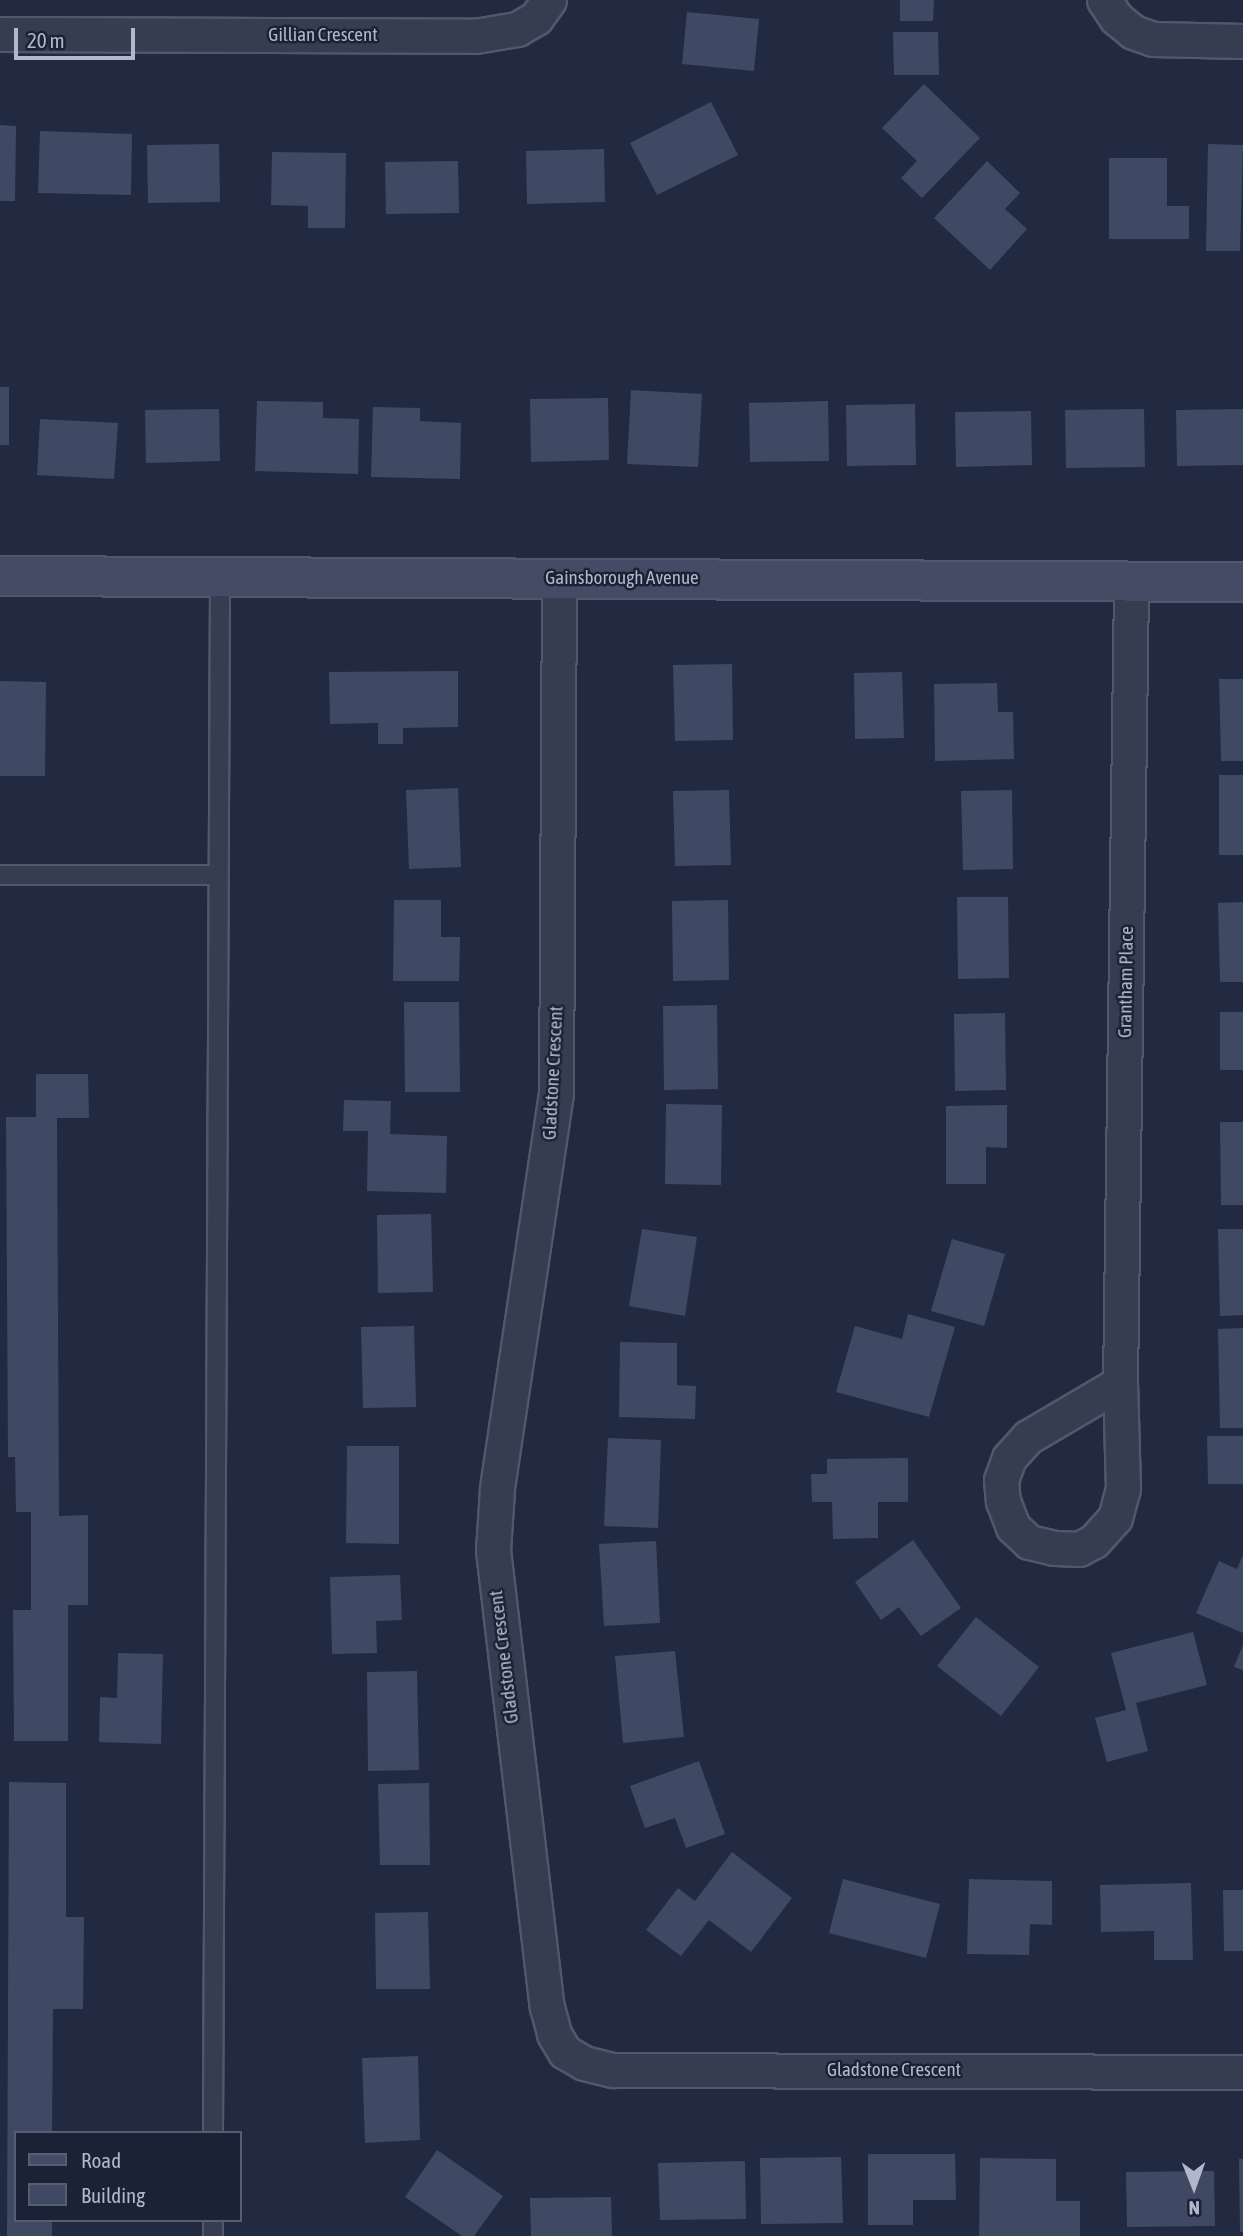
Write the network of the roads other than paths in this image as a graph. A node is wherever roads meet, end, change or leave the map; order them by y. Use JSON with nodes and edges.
{"nodes":[{"id":1,"x":549,"y":0,"type":"edge"},
{"id":2,"x":1104,"y":0,"type":"edge"},
{"id":3,"x":0,"y":34,"type":"edge"},
{"id":4,"x":1243,"y":41,"type":"edge"},
{"id":5,"x":0,"y":576,"type":"edge"},
{"id":6,"x":220,"y":577,"type":"junction"},
{"id":7,"x":559,"y":578,"type":"junction"},
{"id":8,"x":1131,"y":581,"type":"junction"},
{"id":9,"x":1243,"y":582,"type":"edge"},
{"id":10,"x":0,"y":874,"type":"edge"},
{"id":11,"x":218,"y":875,"type":"junction"},
{"id":12,"x":1120,"y":1384,"type":"junction"},
{"id":13,"x":1243,"y":2072,"type":"edge"},
{"id":14,"x":213,"y":2131,"type":"edge"}],
"edges":[{"from":1,"to":3,"type":"street","name":"Gillian Crescent"},
{"from":2,"to":4,"type":"street"},
{"from":5,"to":6,"type":"street","name":"Gainsborough Avenue"},
{"from":6,"to":7,"type":"street","name":"Gainsborough Avenue"},
{"from":6,"to":11,"type":"lane"},
{"from":7,"to":8,"type":"street","name":"Gainsborough Avenue"},
{"from":7,"to":13,"type":"street","name":"Gladstone Crescent"},
{"from":8,"to":9,"type":"street","name":"Gainsborough Avenue"},
{"from":8,"to":12,"type":"street","name":"Grantham Place"},
{"from":10,"to":11,"type":"lane"},
{"from":11,"to":14,"type":"lane"},
{"from":12,"to":12,"type":"street","name":"Grantham Place"}]}
